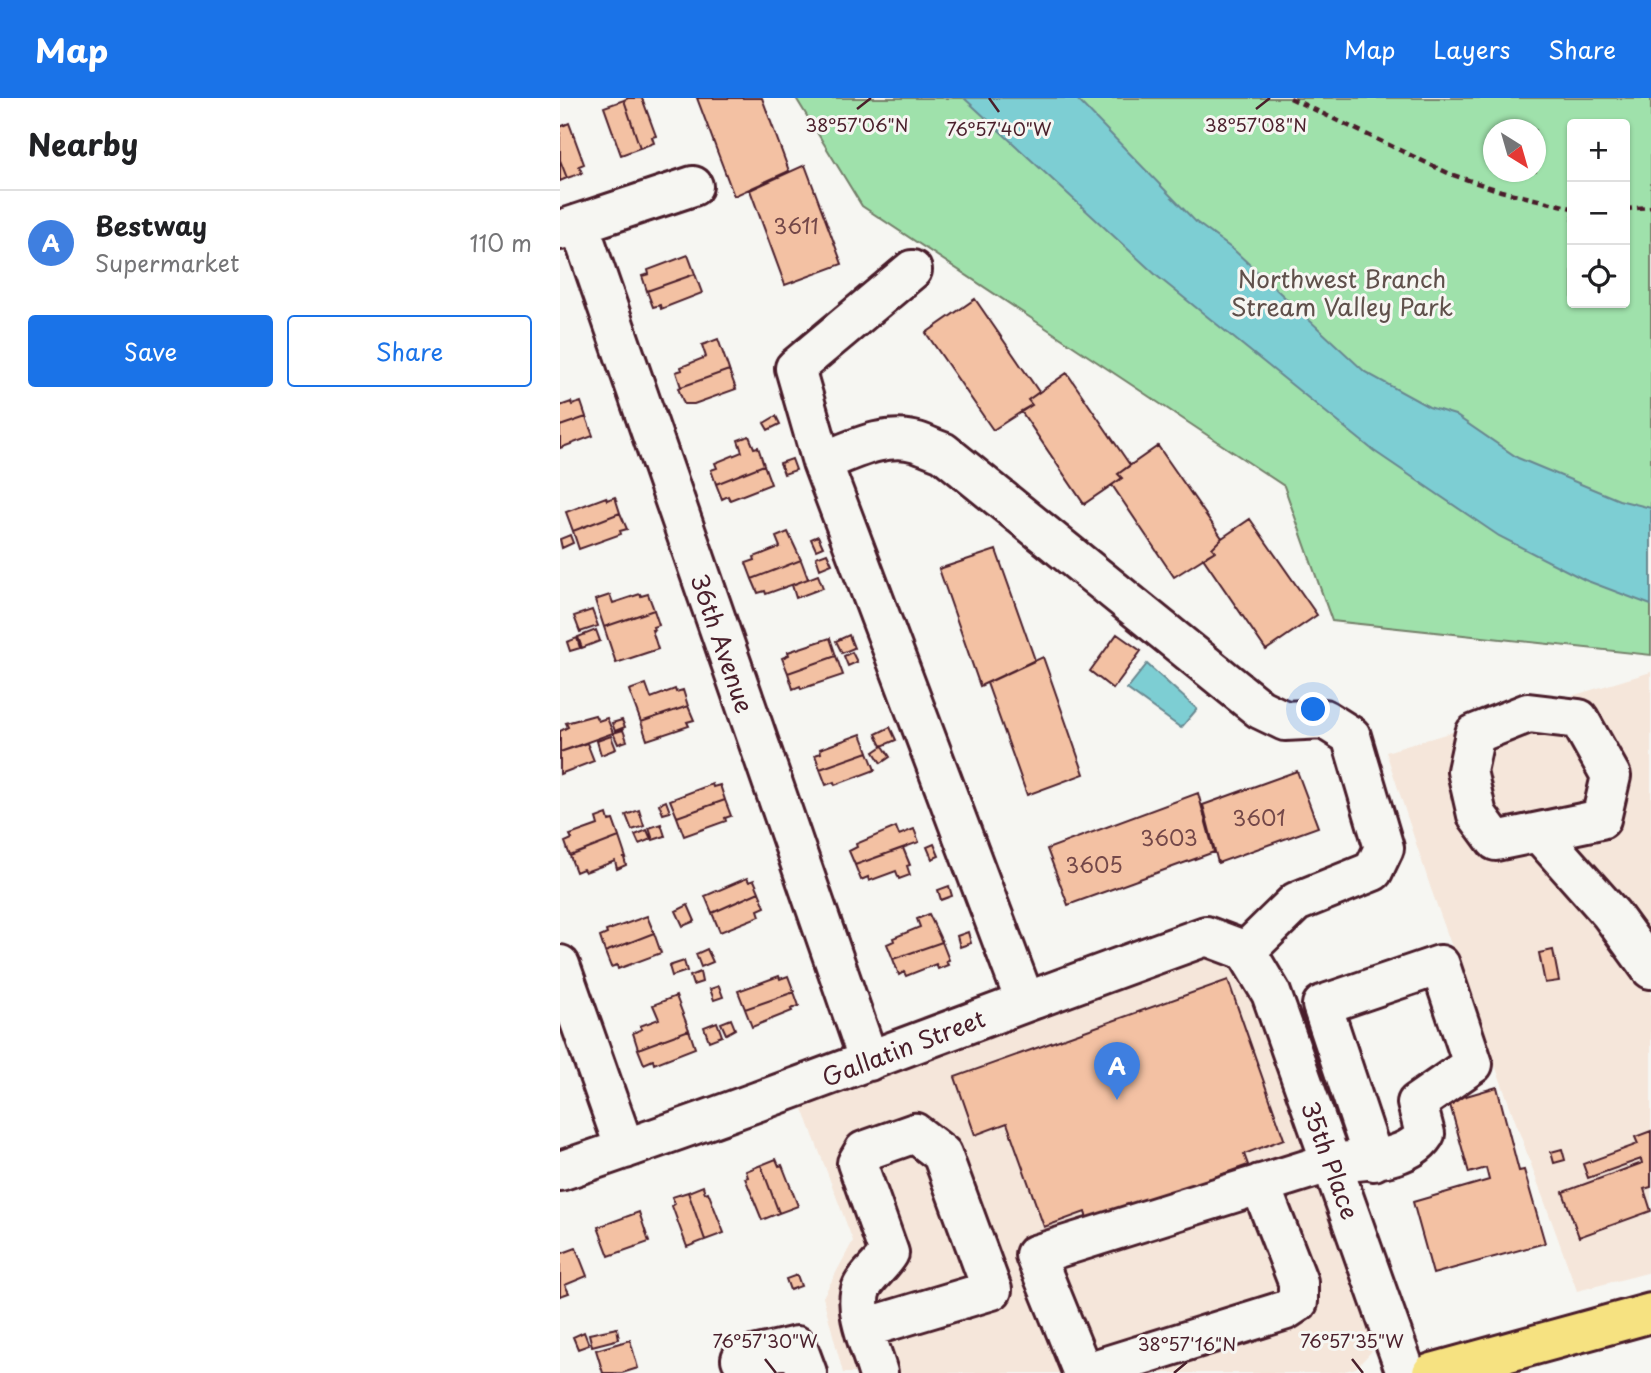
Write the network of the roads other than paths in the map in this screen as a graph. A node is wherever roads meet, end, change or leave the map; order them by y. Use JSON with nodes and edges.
{"nodes":[{"id":1,"x":693,"y":186,"type":"dead end"},
{"id":2,"x":569,"y":227,"type":"edge"},
{"id":3,"x":912,"y":270,"type":"dead end"},
{"id":4,"x":822,"y":463,"type":"junction"},
{"id":5,"x":1539,"y":833,"type":"dead end"},
{"id":6,"x":1246,"y":951,"type":"junction"},
{"id":7,"x":560,"y":965,"type":"edge"},
{"id":8,"x":1651,"y":969,"type":"edge"},
{"id":9,"x":1025,"y":1001,"type":"junction"},
{"id":10,"x":869,"y":1061,"type":"junction"},
{"id":11,"x":625,"y":1149,"type":"junction"},
{"id":12,"x":1374,"y":1161,"type":"junction"},
{"id":13,"x":1332,"y":1162,"type":"junction"},
{"id":14,"x":560,"y":1171,"type":"edge"},
{"id":15,"x":1261,"y":1184,"type":"junction"},
{"id":16,"x":1041,"y":1272,"type":"junction"},
{"id":17,"x":992,"y":1290,"type":"junction"},
{"id":18,"x":1651,"y":1313,"type":"edge"},
{"id":19,"x":864,"y":1328,"type":"junction"},
{"id":20,"x":741,"y":1359,"type":"dead end"},
{"id":21,"x":807,"y":1373,"type":"edge"},
{"id":22,"x":878,"y":1373,"type":"edge"},
{"id":23,"x":1084,"y":1373,"type":"edge"},
{"id":24,"x":1406,"y":1373,"type":"edge"},
{"id":25,"x":1432,"y":1373,"type":"edge"}],
"edges":[{"from":1,"to":2,"type":"street"},
{"from":2,"to":10,"type":"street","name":"36th Avenue"},
{"from":3,"to":4,"type":"street"},
{"from":4,"to":6,"type":"street"},
{"from":4,"to":9,"type":"street"},
{"from":5,"to":8,"type":"street"},
{"from":6,"to":9,"type":"street","name":"Gallatin Street"},
{"from":6,"to":13,"type":"street","name":"35th Place"},
{"from":7,"to":11,"type":"street"},
{"from":9,"to":10,"type":"street","name":"Gallatin Street"},
{"from":10,"to":11,"type":"street","name":"Gallatin Street"},
{"from":11,"to":14,"type":"street","name":"Gallatin Street"},
{"from":12,"to":12,"type":"street"},
{"from":12,"to":13,"type":"street"},
{"from":13,"to":15,"type":"street"},
{"from":13,"to":24,"type":"street","name":"35th Place"},
{"from":15,"to":16,"type":"street"},
{"from":15,"to":23,"type":"street"},
{"from":16,"to":17,"type":"street"},
{"from":16,"to":23,"type":"street"},
{"from":17,"to":19,"type":"street"},
{"from":17,"to":19,"type":"street"},
{"from":18,"to":25,"type":"main road"},
{"from":19,"to":22,"type":"street"},
{"from":20,"to":21,"type":"street"}]}
